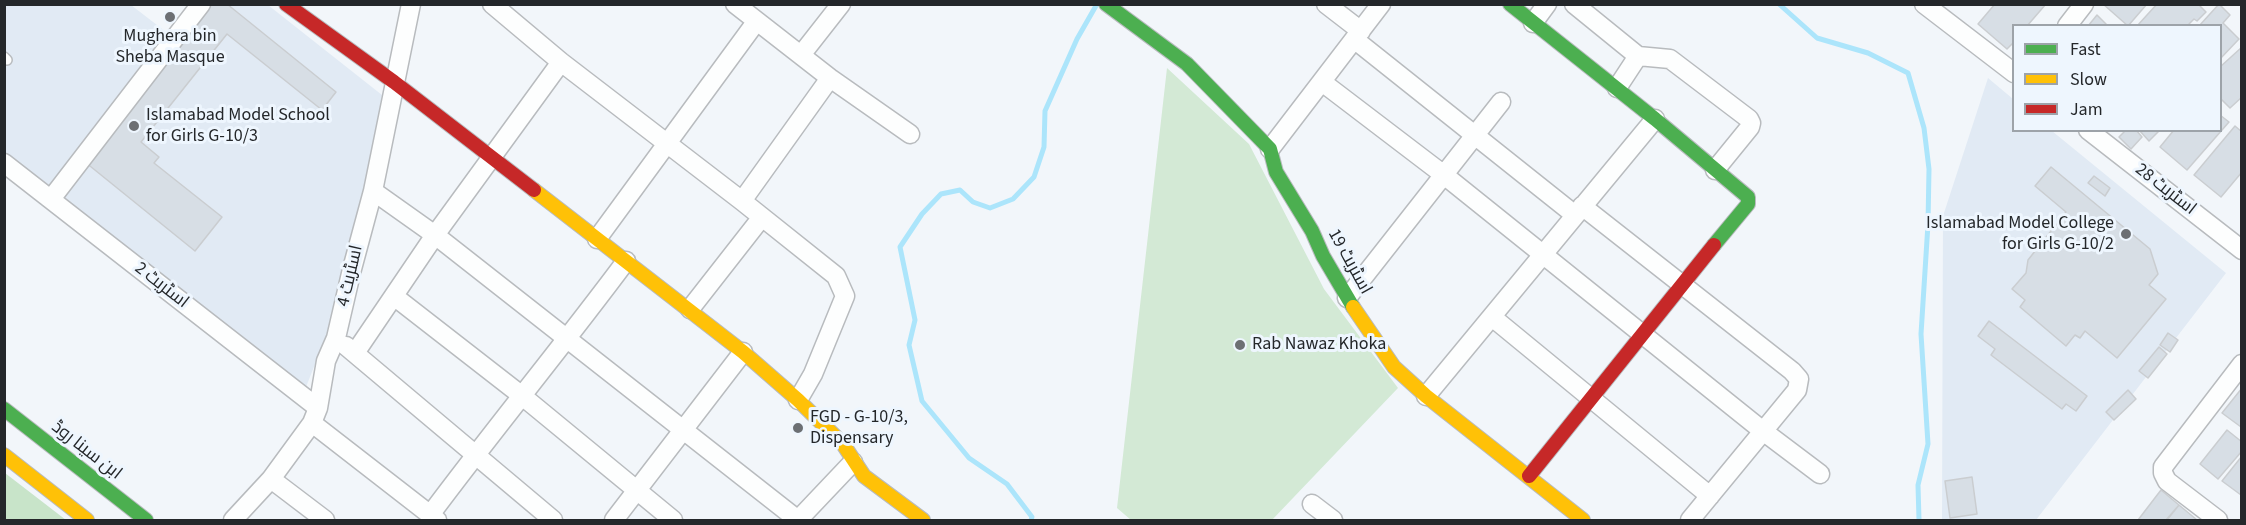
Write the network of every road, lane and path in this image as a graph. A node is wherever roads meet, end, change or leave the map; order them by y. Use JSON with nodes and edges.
{"nodes":[{"id":1,"x":201,"y":4,"type":"edge"},
{"id":2,"x":286,"y":4,"type":"edge"},
{"id":3,"x":411,"y":4,"type":"edge"},
{"id":4,"x":492,"y":4,"type":"edge"},
{"id":5,"x":735,"y":4,"type":"edge"},
{"id":6,"x":841,"y":4,"type":"edge"},
{"id":7,"x":1106,"y":4,"type":"edge"},
{"id":8,"x":1326,"y":4,"type":"edge"},
{"id":9,"x":1381,"y":4,"type":"edge"},
{"id":10,"x":1510,"y":4,"type":"edge"},
{"id":11,"x":1547,"y":4,"type":"edge"},
{"id":12,"x":1574,"y":4,"type":"edge"},
{"id":13,"x":1924,"y":4,"type":"edge"},
{"id":14,"x":2084,"y":4,"type":"edge"},
{"id":15,"x":756,"y":22,"type":"junction"},
{"id":16,"x":1533,"y":23,"type":"junction"},
{"id":17,"x":2069,"y":24,"type":"edge"},
{"id":18,"x":1357,"y":35,"type":"junction"},
{"id":19,"x":801,"y":56,"type":"junction"},
{"id":20,"x":1638,"y":56,"type":"junction"},
{"id":21,"x":561,"y":62,"type":"junction"},
{"id":22,"x":2012,"y":72,"type":"edge"},
{"id":23,"x":830,"y":78,"type":"junction"},
{"id":24,"x":394,"y":82,"type":"junction"},
{"id":25,"x":1322,"y":82,"type":"junction"},
{"id":26,"x":1617,"y":88,"type":"junction"},
{"id":27,"x":1501,"y":102,"type":"dead end"},
{"id":28,"x":1655,"y":119,"type":"junction"},
{"id":29,"x":2091,"y":132,"type":"edge"},
{"id":30,"x":910,"y":134,"type":"dead end"},
{"id":31,"x":1475,"y":134,"type":"junction"},
{"id":32,"x":668,"y":145,"type":"junction"},
{"id":33,"x":1270,"y":149,"type":"junction"},
{"id":34,"x":492,"y":157,"type":"junction"},
{"id":35,"x":4,"y":163,"type":"edge"},
{"id":36,"x":1715,"y":170,"type":"junction"},
{"id":37,"x":1444,"y":175,"type":"junction"},
{"id":38,"x":374,"y":191,"type":"junction"},
{"id":39,"x":51,"y":199,"type":"junction"},
{"id":40,"x":742,"y":201,"type":"junction"},
{"id":41,"x":1578,"y":210,"type":"junction"},
{"id":42,"x":762,"y":218,"type":"junction"},
{"id":43,"x":435,"y":235,"type":"junction"},
{"id":44,"x":597,"y":239,"type":"junction"},
{"id":45,"x":2241,"y":250,"type":"edge"},
{"id":46,"x":1543,"y":253,"type":"junction"},
{"id":47,"x":626,"y":261,"type":"junction"},
{"id":48,"x":1682,"y":283,"type":"junction"},
{"id":49,"x":395,"y":297,"type":"junction"},
{"id":50,"x":1347,"y":298,"type":"junction"},
{"id":51,"x":690,"y":309,"type":"junction"},
{"id":52,"x":1492,"y":317,"type":"junction"},
{"id":53,"x":1643,"y":335,"type":"junction"},
{"id":54,"x":336,"y":338,"type":"junction"},
{"id":55,"x":568,"y":339,"type":"junction"},
{"id":56,"x":743,"y":352,"type":"junction"},
{"id":57,"x":355,"y":353,"type":"junction"},
{"id":58,"x":2241,"y":365,"type":"edge"},
{"id":59,"x":521,"y":395,"type":"junction"},
{"id":60,"x":1426,"y":396,"type":"junction"},
{"id":61,"x":1592,"y":399,"type":"junction"},
{"id":62,"x":798,"y":400,"type":"junction"},
{"id":63,"x":4,"y":409,"type":"edge"},
{"id":64,"x":315,"y":416,"type":"junction"},
{"id":65,"x":684,"y":430,"type":"junction"},
{"id":66,"x":1763,"y":431,"type":"junction"},
{"id":67,"x":476,"y":453,"type":"junction"},
{"id":68,"x":4,"y":455,"type":"edge"},
{"id":69,"x":853,"y":462,"type":"junction"},
{"id":70,"x":1820,"y":474,"type":"dead end"},
{"id":71,"x":1529,"y":476,"type":"junction"},
{"id":72,"x":271,"y":478,"type":"junction"},
{"id":73,"x":636,"y":492,"type":"junction"},
{"id":74,"x":1710,"y":496,"type":"junction"},
{"id":75,"x":1312,"y":504,"type":"dead end"},
{"id":76,"x":433,"y":518,"type":"edge"},
{"id":77,"x":87,"y":520,"type":"edge"},
{"id":78,"x":146,"y":520,"type":"edge"},
{"id":79,"x":233,"y":520,"type":"edge"},
{"id":80,"x":325,"y":520,"type":"edge"},
{"id":81,"x":553,"y":520,"type":"edge"},
{"id":82,"x":614,"y":520,"type":"edge"},
{"id":83,"x":673,"y":520,"type":"edge"},
{"id":84,"x":798,"y":520,"type":"edge"},
{"id":85,"x":923,"y":520,"type":"edge"},
{"id":86,"x":1333,"y":520,"type":"edge"},
{"id":87,"x":1583,"y":520,"type":"edge"},
{"id":88,"x":1690,"y":520,"type":"edge"},
{"id":89,"x":2218,"y":520,"type":"edge"}],
"edges":[{"from":1,"to":39,"type":"street"},
{"from":2,"to":24,"type":"street"},
{"from":3,"to":24,"type":"street","name":"اسٹریٹ 4"},
{"from":4,"to":21,"type":"street"},
{"from":5,"to":15,"type":"street"},
{"from":6,"to":19,"type":"street"},
{"from":7,"to":33,"type":"street","name":"اسٹریٹ 19"},
{"from":8,"to":18,"type":"street"},
{"from":9,"to":18,"type":"street"},
{"from":10,"to":16,"type":"street"},
{"from":11,"to":16,"type":"street"},
{"from":12,"to":20,"type":"street"},
{"from":13,"to":22,"type":"street"},
{"from":14,"to":17,"type":"street"},
{"from":15,"to":19,"type":"street"},
{"from":15,"to":32,"type":"street"},
{"from":16,"to":26,"type":"street"},
{"from":18,"to":25,"type":"street"},
{"from":18,"to":31,"type":"street"},
{"from":19,"to":23,"type":"street"},
{"from":20,"to":26,"type":"street"},
{"from":20,"to":36,"type":"street"},
{"from":21,"to":32,"type":"street"},
{"from":21,"to":34,"type":"street"},
{"from":23,"to":30,"type":"street"},
{"from":23,"to":40,"type":"street"},
{"from":24,"to":34,"type":"street"},
{"from":24,"to":38,"type":"street","name":"اسٹریٹ 4"},
{"from":25,"to":33,"type":"street"},
{"from":25,"to":37,"type":"street"},
{"from":26,"to":28,"type":"street"},
{"from":27,"to":31,"type":"street"},
{"from":28,"to":36,"type":"street"},
{"from":28,"to":41,"type":"street"},
{"from":29,"to":45,"type":"street","name":"اسٹریٹ 28"},
{"from":31,"to":37,"type":"street"},
{"from":31,"to":41,"type":"street"},
{"from":32,"to":40,"type":"street"},
{"from":32,"to":44,"type":"street"},
{"from":33,"to":50,"type":"street","name":"اسٹریٹ 19"},
{"from":34,"to":43,"type":"street"},
{"from":34,"to":44,"type":"street"},
{"from":35,"to":39,"type":"street","name":"اسٹریٹ 2"},
{"from":36,"to":48,"type":"street"},
{"from":37,"to":46,"type":"street"},
{"from":37,"to":50,"type":"street"},
{"from":38,"to":43,"type":"street"},
{"from":38,"to":54,"type":"street","name":"اسٹریٹ 4"},
{"from":39,"to":64,"type":"street","name":"اسٹریٹ 2"},
{"from":40,"to":42,"type":"street"},
{"from":41,"to":46,"type":"street"},
{"from":41,"to":48,"type":"street"},
{"from":42,"to":51,"type":"street"},
{"from":42,"to":62,"type":"street"},
{"from":43,"to":49,"type":"street"},
{"from":43,"to":55,"type":"street"},
{"from":44,"to":47,"type":"street"},
{"from":46,"to":52,"type":"street"},
{"from":46,"to":53,"type":"street"},
{"from":47,"to":51,"type":"street"},
{"from":47,"to":55,"type":"street"},
{"from":48,"to":53,"type":"street"},
{"from":48,"to":66,"type":"street"},
{"from":49,"to":57,"type":"street"},
{"from":49,"to":59,"type":"street"},
{"from":50,"to":60,"type":"street","name":"اسٹریٹ 19"},
{"from":51,"to":56,"type":"street"},
{"from":52,"to":60,"type":"street"},
{"from":52,"to":61,"type":"street"},
{"from":53,"to":61,"type":"street"},
{"from":53,"to":66,"type":"street"},
{"from":54,"to":57,"type":"street"},
{"from":54,"to":64,"type":"street","name":"اسٹریٹ 4"},
{"from":55,"to":59,"type":"street"},
{"from":55,"to":65,"type":"street"},
{"from":56,"to":62,"type":"street"},
{"from":56,"to":65,"type":"street"},
{"from":57,"to":67,"type":"street"},
{"from":58,"to":89,"type":"street"},
{"from":59,"to":67,"type":"street"},
{"from":59,"to":73,"type":"street"},
{"from":60,"to":71,"type":"street","name":"اسٹریٹ 19"},
{"from":61,"to":71,"type":"street"},
{"from":61,"to":74,"type":"street"},
{"from":62,"to":69,"type":"street"},
{"from":63,"to":78,"type":"street","name":"ابن سینا روڈ"},
{"from":64,"to":72,"type":"street","name":"اسٹریٹ 4"},
{"from":64,"to":76,"type":"street","name":"اسٹریٹ 2"},
{"from":65,"to":73,"type":"street"},
{"from":65,"to":84,"type":"street"},
{"from":66,"to":70,"type":"street"},
{"from":66,"to":74,"type":"street"},
{"from":67,"to":76,"type":"street"},
{"from":67,"to":81,"type":"street"},
{"from":68,"to":77,"type":"street"},
{"from":69,"to":84,"type":"street"},
{"from":69,"to":85,"type":"street"},
{"from":71,"to":87,"type":"street","name":"اسٹریٹ 19"},
{"from":72,"to":79,"type":"street","name":"اسٹریٹ 4"},
{"from":72,"to":80,"type":"street"},
{"from":73,"to":82,"type":"street"},
{"from":73,"to":83,"type":"street"},
{"from":74,"to":88,"type":"street"},
{"from":75,"to":86,"type":"street"}]}
